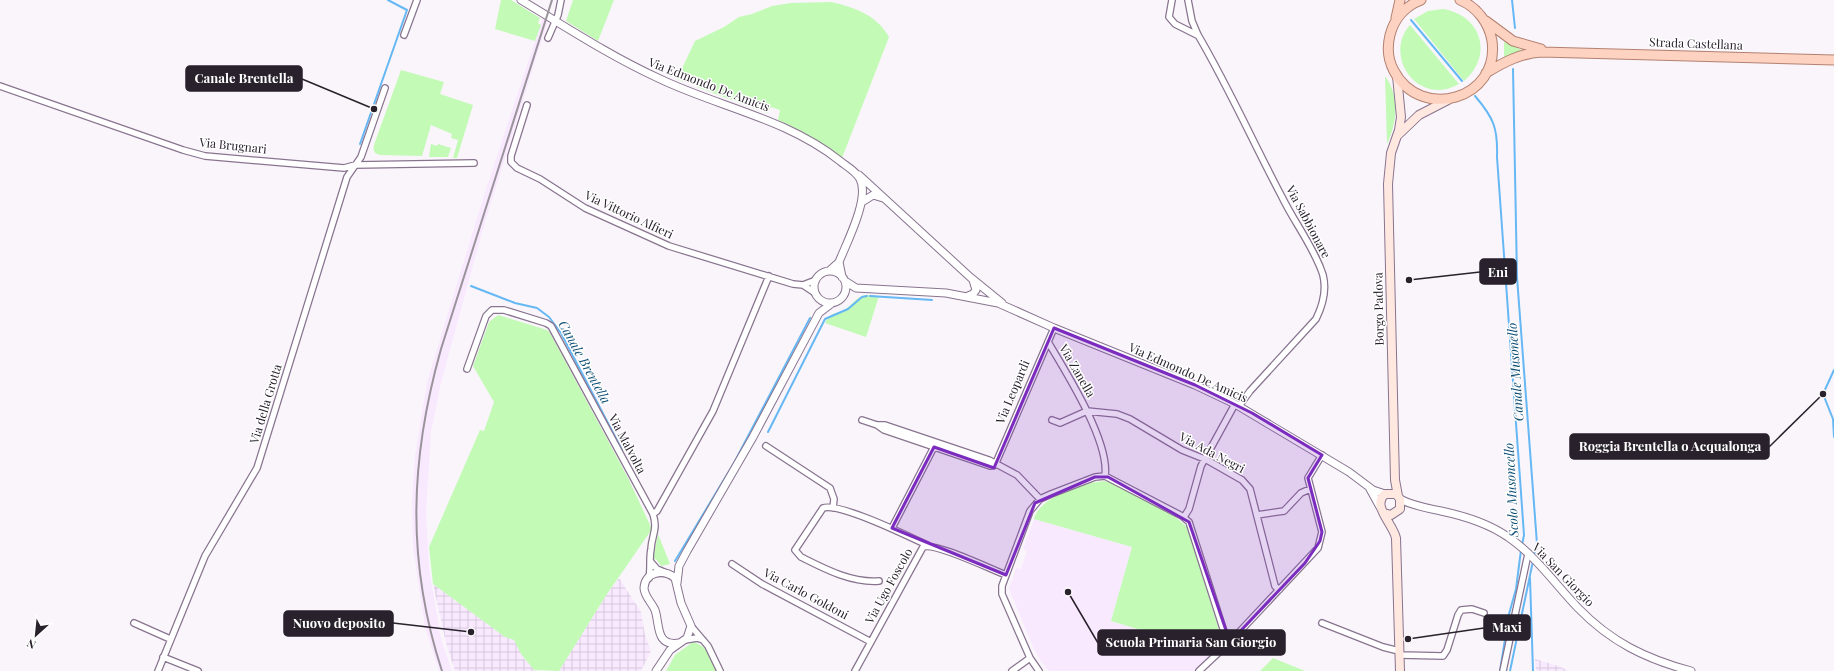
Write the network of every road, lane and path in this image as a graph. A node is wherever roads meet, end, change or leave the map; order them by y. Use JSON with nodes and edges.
{"nodes":[{"id":1,"x":417,"y":0,"type":"edge"},
{"id":2,"x":521,"y":0,"type":"edge"},
{"id":3,"x":561,"y":0,"type":"edge"},
{"id":4,"x":1172,"y":0,"type":"edge"},
{"id":5,"x":1188,"y":0,"type":"edge"},
{"id":6,"x":1400,"y":0,"type":"edge"},
{"id":7,"x":1421,"y":0,"type":"edge"},
{"id":8,"x":1460,"y":0,"type":"edge"},
{"id":9,"x":1484,"y":19,"type":"junction"},
{"id":10,"x":556,"y":21,"type":"junction"},
{"id":11,"x":1396,"y":21,"type":"junction"},
{"id":12,"x":404,"y":34,"type":"dead end"},
{"id":13,"x":1198,"y":35,"type":"junction"},
{"id":14,"x":548,"y":38,"type":"dead end"},
{"id":15,"x":1556,"y":51,"type":"junction"},
{"id":16,"x":1834,"y":60,"type":"edge"},
{"id":17,"x":1486,"y":73,"type":"junction"},
{"id":18,"x":1397,"y":76,"type":"junction"},
{"id":19,"x":0,"y":86,"type":"edge"},
{"id":20,"x":385,"y":88,"type":"dead end"},
{"id":21,"x":1448,"y":100,"type":"junction"},
{"id":22,"x":527,"y":105,"type":"dead end"},
{"id":23,"x":1396,"y":140,"type":"junction"},
{"id":24,"x":474,"y":163,"type":"dead end"},
{"id":25,"x":355,"y":165,"type":"junction"},
{"id":26,"x":850,"y":169,"type":"junction"},
{"id":27,"x":883,"y":198,"type":"junction"},
{"id":28,"x":862,"y":202,"type":"junction"},
{"id":29,"x":853,"y":225,"type":"junction"},
{"id":30,"x":839,"y":262,"type":"junction"},
{"id":31,"x":829,"y":271,"type":"junction"},
{"id":32,"x":769,"y":276,"type":"junction"},
{"id":33,"x":970,"y":277,"type":"junction"},
{"id":34,"x":844,"y":279,"type":"junction"},
{"id":35,"x":816,"y":280,"type":"junction"},
{"id":36,"x":803,"y":285,"type":"junction"},
{"id":37,"x":856,"y":288,"type":"junction"},
{"id":38,"x":816,"y":294,"type":"junction"},
{"id":39,"x":968,"y":296,"type":"junction"},
{"id":40,"x":844,"y":297,"type":"junction"},
{"id":41,"x":831,"y":304,"type":"junction"},
{"id":42,"x":1010,"y":309,"type":"junction"},
{"id":43,"x":819,"y":313,"type":"junction"},
{"id":44,"x":1054,"y":328,"type":"junction"},
{"id":45,"x":1048,"y":342,"type":"junction"},
{"id":46,"x":467,"y":369,"type":"dead end"},
{"id":47,"x":1237,"y":405,"type":"junction"},
{"id":48,"x":1087,"y":411,"type":"junction"},
{"id":49,"x":862,"y":420,"type":"dead end"},
{"id":50,"x":1052,"y":420,"type":"dead end"},
{"id":51,"x":935,"y":445,"type":"junction"},
{"id":52,"x":766,"y":446,"type":"dead end"},
{"id":53,"x":1322,"y":455,"type":"junction"},
{"id":54,"x":1204,"y":459,"type":"junction"},
{"id":55,"x":995,"y":465,"type":"junction"},
{"id":56,"x":1104,"y":476,"type":"junction"},
{"id":57,"x":1395,"y":480,"type":"junction"},
{"id":58,"x":1369,"y":487,"type":"junction"},
{"id":59,"x":1310,"y":488,"type":"junction"},
{"id":60,"x":1386,"y":494,"type":"junction"},
{"id":61,"x":1399,"y":498,"type":"junction"},
{"id":62,"x":1040,"y":499,"type":"junction"},
{"id":63,"x":1414,"y":505,"type":"junction"},
{"id":64,"x":833,"y":508,"type":"junction"},
{"id":65,"x":1382,"y":510,"type":"junction"},
{"id":66,"x":1398,"y":511,"type":"junction"},
{"id":67,"x":653,"y":514,"type":"junction"},
{"id":68,"x":1257,"y":515,"type":"junction"},
{"id":69,"x":1184,"y":517,"type":"junction"},
{"id":70,"x":892,"y":528,"type":"junction"},
{"id":71,"x":1394,"y":529,"type":"junction"},
{"id":72,"x":927,"y":545,"type":"junction"},
{"id":73,"x":1525,"y":551,"type":"junction"},
{"id":74,"x":651,"y":562,"type":"junction"},
{"id":75,"x":732,"y":564,"type":"dead end"},
{"id":76,"x":679,"y":566,"type":"junction"},
{"id":77,"x":665,"y":572,"type":"junction"},
{"id":78,"x":1006,"y":575,"type":"junction"},
{"id":79,"x":649,"y":578,"type":"junction"},
{"id":80,"x":879,"y":582,"type":"dead end"},
{"id":81,"x":677,"y":583,"type":"junction"},
{"id":82,"x":1279,"y":590,"type":"junction"},
{"id":83,"x":1484,"y":613,"type":"dead end"},
{"id":84,"x":134,"y":623,"type":"dead end"},
{"id":85,"x":1322,"y":623,"type":"dead end"},
{"id":86,"x":691,"y":626,"type":"junction"},
{"id":87,"x":170,"y":639,"type":"junction"},
{"id":88,"x":663,"y":639,"type":"junction"},
{"id":89,"x":703,"y":640,"type":"junction"},
{"id":90,"x":682,"y":642,"type":"junction"},
{"id":91,"x":871,"y":642,"type":"junction"},
{"id":92,"x":1230,"y":642,"type":"junction"},
{"id":93,"x":1400,"y":653,"type":"junction"},
{"id":94,"x":163,"y":657,"type":"junction"},
{"id":95,"x":1030,"y":658,"type":"junction"},
{"id":96,"x":662,"y":660,"type":"junction"},
{"id":97,"x":158,"y":671,"type":"edge"},
{"id":98,"x":198,"y":671,"type":"edge"},
{"id":99,"x":656,"y":671,"type":"edge"},
{"id":100,"x":720,"y":671,"type":"edge"},
{"id":101,"x":855,"y":671,"type":"edge"},
{"id":102,"x":1012,"y":671,"type":"edge"},
{"id":103,"x":1039,"y":671,"type":"edge"},
{"id":104,"x":1199,"y":671,"type":"edge"},
{"id":105,"x":1400,"y":671,"type":"edge"},
{"id":106,"x":1503,"y":671,"type":"edge"},
{"id":107,"x":1691,"y":671,"type":"edge"}],
"edges":[{"from":1,"to":12,"type":"street"},
{"from":2,"to":10,"type":"street","name":"Via Edmondo De Amicis"},
{"from":3,"to":10,"type":"street"},
{"from":4,"to":13,"type":"street"},
{"from":5,"to":13,"type":"street","name":"Via Sabbionare"},
{"from":6,"to":11,"type":"main road"},
{"from":7,"to":11,"type":"main road"},
{"from":8,"to":9,"type":"main road","name":"Strada Castellana"},
{"from":9,"to":15,"type":"main road","name":"Strada Castellana"},
{"from":9,"to":17,"type":"main road"},
{"from":10,"to":14,"type":"street"},
{"from":10,"to":26,"type":"street","name":"Via Edmondo De Amicis"},
{"from":11,"to":18,"type":"main road"},
{"from":13,"to":47,"type":"street","name":"Via Sabbionare"},
{"from":15,"to":16,"type":"main road","name":"Strada Castellana"},
{"from":15,"to":17,"type":"main road","name":"Strada Castellana"},
{"from":17,"to":21,"type":"main road"},
{"from":18,"to":21,"type":"main road"},
{"from":18,"to":23,"type":"main road","name":"Borgo Padova"},
{"from":19,"to":25,"type":"street","name":"Via Brugnari"},
{"from":20,"to":25,"type":"street","name":"Via della Grotta"},
{"from":21,"to":23,"type":"main road","name":"Borgo Padova"},
{"from":22,"to":32,"type":"street","name":"Via Vittorio Alfieri"},
{"from":23,"to":57,"type":"main road","name":"Borgo Padova"},
{"from":24,"to":25,"type":"street","name":"Via Brugnari"},
{"from":25,"to":87,"type":"street","name":"Via della Grotta"},
{"from":26,"to":27,"type":"street","name":"Via Edmondo De Amicis"},
{"from":26,"to":28,"type":"street"},
{"from":26,"to":29,"type":"street"},
{"from":27,"to":28,"type":"street"},
{"from":27,"to":33,"type":"street","name":"Via Edmondo De Amicis"},
{"from":28,"to":29,"type":"street"},
{"from":29,"to":30,"type":"street"},
{"from":30,"to":31,"type":"street"},
{"from":30,"to":34,"type":"street"},
{"from":31,"to":34,"type":"street"},
{"from":31,"to":35,"type":"street"},
{"from":32,"to":36,"type":"street","name":"Via Vittorio Alfieri"},
{"from":32,"to":67,"type":"street"},
{"from":33,"to":39,"type":"street"},
{"from":33,"to":42,"type":"street","name":"Via Edmondo De Amicis"},
{"from":34,"to":37,"type":"street"},
{"from":34,"to":40,"type":"street"},
{"from":35,"to":36,"type":"street"},
{"from":35,"to":38,"type":"street"},
{"from":36,"to":38,"type":"street","name":"Via Vittorio Alfieri"},
{"from":37,"to":39,"type":"street"},
{"from":37,"to":40,"type":"street"},
{"from":38,"to":41,"type":"street"},
{"from":38,"to":43,"type":"street"},
{"from":39,"to":42,"type":"street","name":"Via Edmondo De Amicis"},
{"from":40,"to":41,"type":"street"},
{"from":41,"to":43,"type":"street"},
{"from":42,"to":44,"type":"street","name":"Via Edmondo De Amicis"},
{"from":43,"to":76,"type":"street"},
{"from":44,"to":45,"type":"street","name":"Via Leopardi"},
{"from":44,"to":47,"type":"street","name":"Via Edmondo De Amicis"},
{"from":45,"to":48,"type":"street","name":"Via Zanella"},
{"from":45,"to":55,"type":"street","name":"Via Leopardi"},
{"from":46,"to":67,"type":"street","name":"Via Malvolta"},
{"from":47,"to":53,"type":"street","name":"Via Edmondo De Amicis"},
{"from":47,"to":54,"type":"street","name":"Via Sabbionare"},
{"from":48,"to":50,"type":"street","name":"Via Zanella"},
{"from":48,"to":54,"type":"street","name":"Via Ada Negri"},
{"from":48,"to":56,"type":"street","name":"Via Zanella"},
{"from":49,"to":51,"type":"street"},
{"from":51,"to":55,"type":"street"},
{"from":51,"to":70,"type":"street"},
{"from":52,"to":64,"type":"street"},
{"from":53,"to":58,"type":"street","name":"Via Edmondo De Amicis"},
{"from":53,"to":59,"type":"street"},
{"from":54,"to":68,"type":"street","name":"Via Ada Negri"},
{"from":54,"to":69,"type":"street","name":"Via Sabbionare"},
{"from":55,"to":62,"type":"street"},
{"from":56,"to":62,"type":"street"},
{"from":56,"to":69,"type":"street"},
{"from":57,"to":60,"type":"main road"},
{"from":57,"to":61,"type":"main road","name":"Borgo Padova"},
{"from":58,"to":60,"type":"street","name":"Via Edmondo De Amicis"},
{"from":58,"to":65,"type":"street","name":"Via Edmondo De Amicis"},
{"from":59,"to":68,"type":"street"},
{"from":59,"to":82,"type":"street"},
{"from":60,"to":61,"type":"main road"},
{"from":60,"to":65,"type":"main road"},
{"from":61,"to":63,"type":"street","name":"Via San Giorgio"},
{"from":61,"to":66,"type":"main road"},
{"from":62,"to":78,"type":"street"},
{"from":63,"to":66,"type":"street"},
{"from":63,"to":73,"type":"street","name":"Via San Giorgio"},
{"from":64,"to":70,"type":"street"},
{"from":64,"to":80,"type":"street"},
{"from":65,"to":66,"type":"main road"},
{"from":65,"to":71,"type":"main road"},
{"from":66,"to":71,"type":"main road"},
{"from":67,"to":74,"type":"street","name":"Via Malvolta"},
{"from":68,"to":82,"type":"street","name":"Via Ada Negri"},
{"from":69,"to":92,"type":"street"},
{"from":70,"to":72,"type":"street"},
{"from":71,"to":93,"type":"main road"},
{"from":72,"to":78,"type":"street","name":"Via Ugo Foscolo"},
{"from":72,"to":91,"type":"street","name":"Via Ugo Foscolo"},
{"from":73,"to":106,"type":"street"},
{"from":73,"to":107,"type":"street","name":"Via San Giorgio"},
{"from":74,"to":77,"type":"street"},
{"from":74,"to":79,"type":"street","name":"Via Malvolta"},
{"from":75,"to":91,"type":"street","name":"Via Carlo Goldoni"},
{"from":76,"to":77,"type":"street"},
{"from":76,"to":81,"type":"street"},
{"from":77,"to":79,"type":"street"},
{"from":77,"to":81,"type":"street"},
{"from":78,"to":95,"type":"street"},
{"from":79,"to":88,"type":"street"},
{"from":81,"to":86,"type":"street"},
{"from":82,"to":92,"type":"street"},
{"from":83,"to":93,"type":"street"},
{"from":84,"to":87,"type":"street"},
{"from":85,"to":93,"type":"street"},
{"from":86,"to":89,"type":"street"},
{"from":86,"to":90,"type":"street"},
{"from":87,"to":94,"type":"street","name":"Via della Grotta"},
{"from":88,"to":90,"type":"street"},
{"from":88,"to":96,"type":"street"},
{"from":89,"to":90,"type":"street"},
{"from":89,"to":100,"type":"street"},
{"from":90,"to":96,"type":"street"},
{"from":91,"to":101,"type":"street","name":"Via Ugo Foscolo"},
{"from":92,"to":104,"type":"street"},
{"from":93,"to":105,"type":"main road"},
{"from":94,"to":97,"type":"street","name":"Via della Grotta"},
{"from":94,"to":98,"type":"street"},
{"from":95,"to":102,"type":"street"},
{"from":95,"to":103,"type":"street"},
{"from":96,"to":99,"type":"street"}]}
